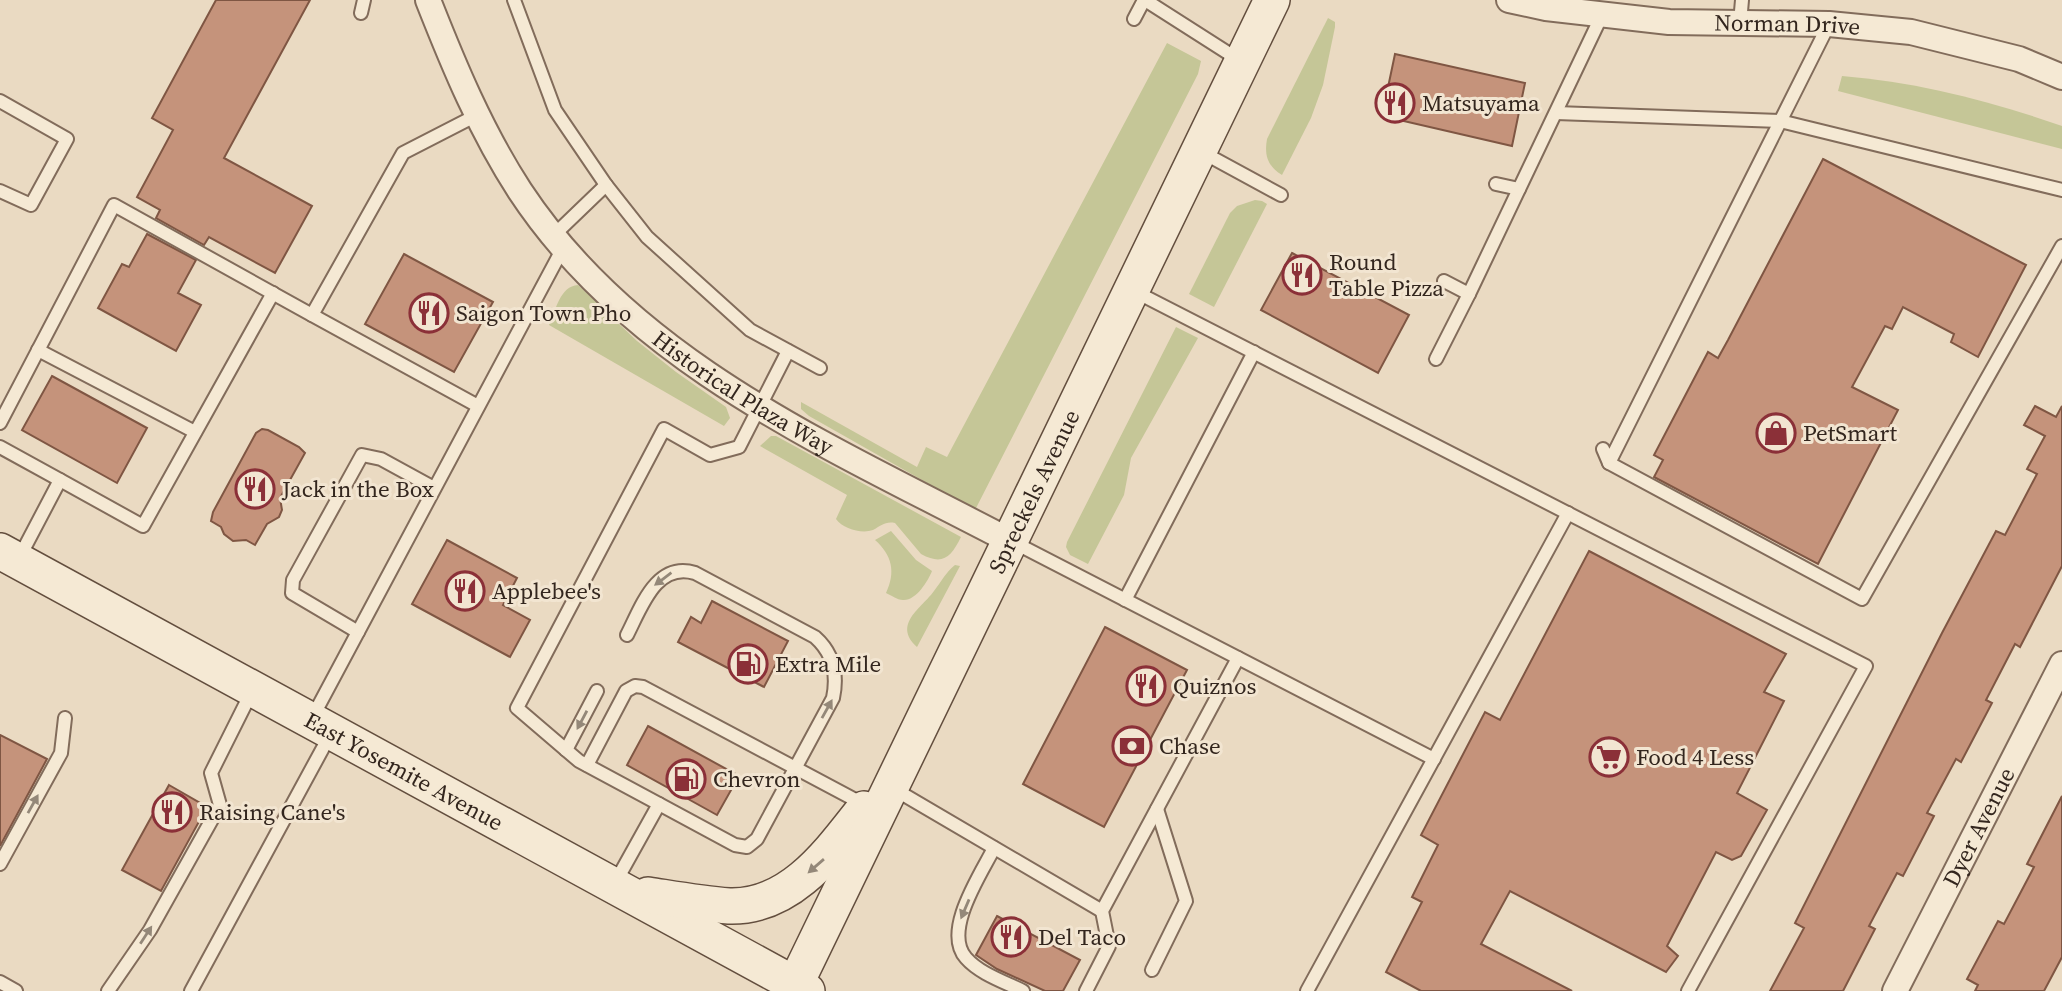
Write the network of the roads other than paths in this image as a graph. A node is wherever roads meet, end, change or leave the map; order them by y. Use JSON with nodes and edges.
{"nodes":[{"id":1,"x":428,"y":0,"type":"edge"},
{"id":2,"x":514,"y":0,"type":"edge"},
{"id":3,"x":1145,"y":0,"type":"edge"},
{"id":4,"x":1272,"y":0,"type":"edge"},
{"id":5,"x":1509,"y":0,"type":"edge"},
{"id":6,"x":1741,"y":12,"type":"edge"},
{"id":7,"x":1602,"y":15,"type":"junction"},
{"id":8,"x":1134,"y":19,"type":"dead end"},
{"id":9,"x":1829,"y":24,"type":"junction"},
{"id":10,"x":1242,"y":62,"type":"junction"},
{"id":11,"x":2062,"y":77,"type":"edge"},
{"id":12,"x":0,"y":101,"type":"edge"},
{"id":13,"x":1556,"y":113,"type":"junction"},
{"id":14,"x":477,"y":115,"type":"junction"},
{"id":15,"x":1780,"y":121,"type":"junction"},
{"id":16,"x":1199,"y":151,"type":"junction"},
{"id":17,"x":1496,"y":184,"type":"dead end"},
{"id":18,"x":606,"y":186,"type":"junction"},
{"id":19,"x":1519,"y":189,"type":"junction"},
{"id":20,"x":2062,"y":190,"type":"edge"},
{"id":21,"x":0,"y":191,"type":"edge"},
{"id":22,"x":1281,"y":195,"type":"dead end"},
{"id":23,"x":558,"y":242,"type":"junction"},
{"id":24,"x":2062,"y":246,"type":"edge"},
{"id":25,"x":1444,"y":281,"type":"dead end"},
{"id":26,"x":1132,"y":290,"type":"junction"},
{"id":27,"x":273,"y":293,"type":"junction"},
{"id":28,"x":1469,"y":294,"type":"junction"},
{"id":29,"x":312,"y":315,"type":"junction"},
{"id":30,"x":38,"y":350,"type":"junction"},
{"id":31,"x":788,"y":351,"type":"junction"},
{"id":32,"x":1254,"y":352,"type":"junction"},
{"id":33,"x":1436,"y":359,"type":"dead end"},
{"id":34,"x":820,"y":368,"type":"dead end"},
{"id":35,"x":478,"y":406,"type":"junction"},
{"id":36,"x":758,"y":408,"type":"junction"},
{"id":37,"x":0,"y":423,"type":"edge"},
{"id":38,"x":195,"y":432,"type":"junction"},
{"id":39,"x":0,"y":447,"type":"edge"},
{"id":40,"x":1603,"y":449,"type":"dead end"},
{"id":41,"x":1609,"y":463,"type":"junction"},
{"id":42,"x":60,"y":480,"type":"junction"},
{"id":43,"x":434,"y":488,"type":"junction"},
{"id":44,"x":1568,"y":513,"type":"junction"},
{"id":45,"x":1010,"y":541,"type":"junction"},
{"id":46,"x":9,"y":555,"type":"edge"},
{"id":47,"x":1125,"y":600,"type":"junction"},
{"id":48,"x":358,"y":632,"type":"junction"},
{"id":49,"x":627,"y":635,"type":"dead end"},
{"id":50,"x":1238,"y":658,"type":"junction"},
{"id":51,"x":2062,"y":664,"type":"edge"},
{"id":52,"x":253,"y":688,"type":"junction"},
{"id":53,"x":597,"y":691,"type":"dead end"},
{"id":54,"x":65,"y":718,"type":"dead end"},
{"id":55,"x":321,"y":726,"type":"junction"},
{"id":56,"x":566,"y":750,"type":"junction"},
{"id":57,"x":1434,"y":759,"type":"junction"},
{"id":58,"x":587,"y":765,"type":"junction"},
{"id":59,"x":793,"y":769,"type":"junction"},
{"id":60,"x":887,"y":783,"type":"junction"},
{"id":61,"x":659,"y":804,"type":"junction"},
{"id":62,"x":1157,"y":809,"type":"junction"},
{"id":63,"x":994,"y":848,"type":"junction"},
{"id":64,"x":0,"y":864,"type":"edge"},
{"id":65,"x":620,"y":889,"type":"junction"},
{"id":66,"x":1102,"y":911,"type":"junction"},
{"id":67,"x":1152,"y":970,"type":"dead end"},
{"id":68,"x":0,"y":982,"type":"edge"},
{"id":69,"x":798,"y":989,"type":"edge"},
{"id":70,"x":16,"y":991,"type":"edge"},
{"id":71,"x":107,"y":991,"type":"edge"},
{"id":72,"x":191,"y":991,"type":"edge"},
{"id":73,"x":1023,"y":991,"type":"edge"},
{"id":74,"x":1086,"y":991,"type":"edge"},
{"id":75,"x":1308,"y":991,"type":"edge"},
{"id":76,"x":1688,"y":991,"type":"edge"},
{"id":77,"x":1895,"y":991,"type":"edge"}],
"edges":[{"from":1,"to":14,"type":"street","name":"Historical Plaza Way"},
{"from":2,"to":18,"type":"lane"},
{"from":3,"to":8,"type":"lane"},
{"from":3,"to":10,"type":"lane"},
{"from":4,"to":10,"type":"main road","name":"Spreckels Avenue"},
{"from":5,"to":7,"type":"street","name":"Norman Drive"},
{"from":6,"to":7,"type":"street","name":"Norman Drive"},
{"from":6,"to":9,"type":"street","name":"Norman Drive"},
{"from":7,"to":13,"type":"lane"},
{"from":9,"to":11,"type":"street","name":"Norman Drive"},
{"from":9,"to":15,"type":"lane"},
{"from":10,"to":16,"type":"main road","name":"Spreckels Avenue"},
{"from":12,"to":21,"type":"lane"},
{"from":13,"to":15,"type":"lane"},
{"from":13,"to":19,"type":"lane"},
{"from":14,"to":23,"type":"street","name":"Historical Plaza Way"},
{"from":14,"to":29,"type":"lane"},
{"from":15,"to":20,"type":"lane"},
{"from":15,"to":41,"type":"lane"},
{"from":16,"to":22,"type":"lane"},
{"from":16,"to":26,"type":"main road","name":"Spreckels Avenue"},
{"from":17,"to":19,"type":"lane"},
{"from":18,"to":23,"type":"lane"},
{"from":18,"to":31,"type":"lane"},
{"from":19,"to":28,"type":"lane"},
{"from":23,"to":35,"type":"lane"},
{"from":23,"to":36,"type":"street","name":"Historical Plaza Way"},
{"from":24,"to":41,"type":"lane"},
{"from":25,"to":28,"type":"lane"},
{"from":26,"to":32,"type":"lane"},
{"from":26,"to":45,"type":"main road","name":"Spreckels Avenue"},
{"from":27,"to":29,"type":"lane"},
{"from":27,"to":30,"type":"lane"},
{"from":27,"to":38,"type":"lane"},
{"from":28,"to":33,"type":"lane"},
{"from":29,"to":35,"type":"lane"},
{"from":30,"to":37,"type":"lane"},
{"from":30,"to":38,"type":"lane"},
{"from":31,"to":34,"type":"lane"},
{"from":31,"to":36,"type":"lane"},
{"from":32,"to":44,"type":"lane"},
{"from":32,"to":47,"type":"lane"},
{"from":35,"to":43,"type":"lane"},
{"from":36,"to":45,"type":"street","name":"Historical Plaza Way"},
{"from":36,"to":56,"type":"lane"},
{"from":38,"to":42,"type":"lane"},
{"from":39,"to":42,"type":"lane"},
{"from":40,"to":41,"type":"lane"},
{"from":42,"to":46,"type":"lane"},
{"from":43,"to":48,"type":"lane"},
{"from":43,"to":48,"type":"lane"},
{"from":44,"to":57,"type":"lane"},
{"from":44,"to":76,"type":"lane"},
{"from":45,"to":47,"type":"lane"},
{"from":45,"to":60,"type":"main road","name":"Spreckels Avenue"},
{"from":46,"to":52,"type":"main road","name":"East Yosemite Avenue"},
{"from":47,"to":50,"type":"lane"},
{"from":48,"to":55,"type":"lane"},
{"from":59,"to":49,"type":"lane","one_way":true},
{"from":50,"to":57,"type":"lane"},
{"from":50,"to":62,"type":"lane"},
{"from":51,"to":77,"type":"street","name":"Dyer Avenue"},
{"from":52,"to":55,"type":"main road","name":"East Yosemite Avenue"},
{"from":71,"to":52,"type":"lane","one_way":true},
{"from":53,"to":56,"type":"lane","one_way":true},
{"from":64,"to":54,"type":"lane","one_way":true},
{"from":55,"to":65,"type":"main road","name":"East Yosemite Avenue"},
{"from":55,"to":72,"type":"lane"},
{"from":56,"to":58,"type":"lane"},
{"from":57,"to":75,"type":"lane"},
{"from":58,"to":59,"type":"lane"},
{"from":58,"to":61,"type":"lane"},
{"from":59,"to":60,"type":"lane"},
{"from":59,"to":61,"type":"lane"},
{"from":60,"to":63,"type":"lane"},
{"from":60,"to":65,"type":"main road","one_way":true},
{"from":60,"to":69,"type":"main road","name":"Spreckels Avenue"},
{"from":61,"to":65,"type":"lane"},
{"from":62,"to":66,"type":"lane"},
{"from":62,"to":67,"type":"lane"},
{"from":63,"to":66,"type":"lane"},
{"from":63,"to":73,"type":"lane","one_way":true},
{"from":65,"to":69,"type":"main road","name":"East Yosemite Avenue"},
{"from":66,"to":74,"type":"lane"},
{"from":68,"to":70,"type":"lane"}]}
